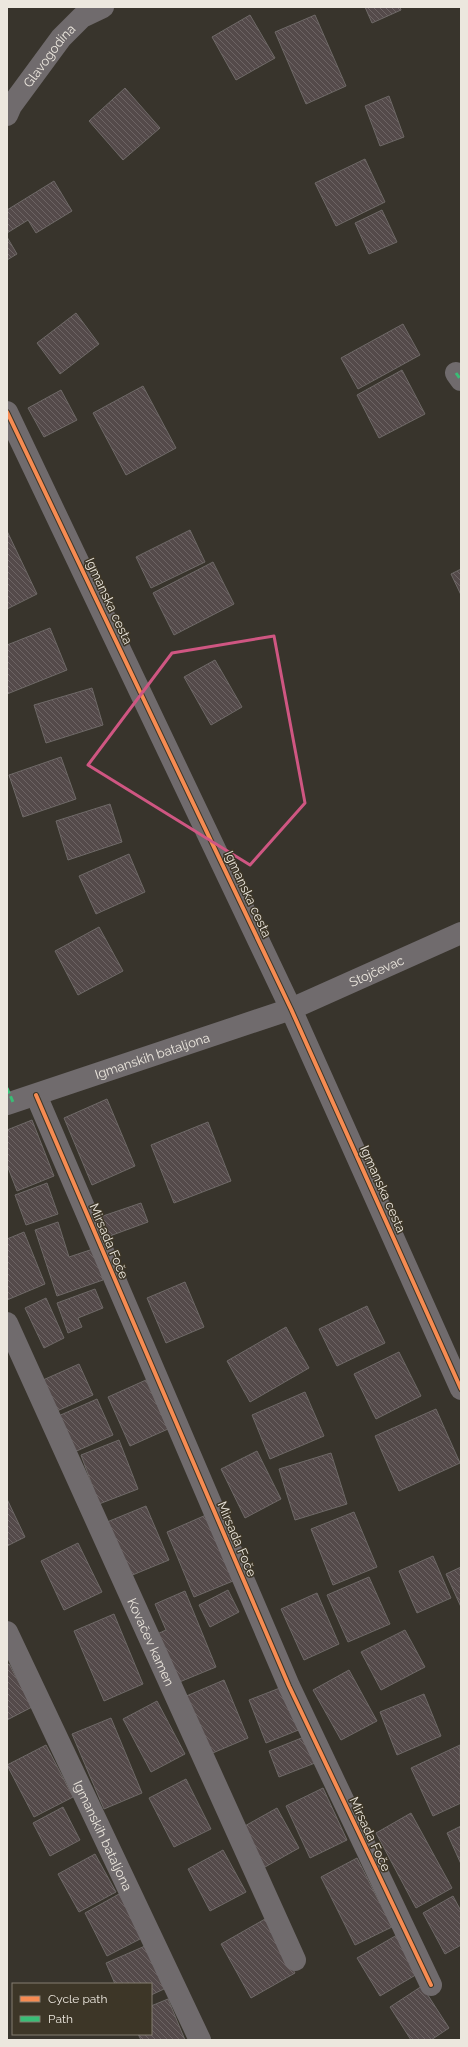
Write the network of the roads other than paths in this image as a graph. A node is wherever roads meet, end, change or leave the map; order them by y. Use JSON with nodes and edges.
{"nodes":[{"id":1,"x":103,"y":7,"type":"edge"},
{"id":2,"x":7,"y":115,"type":"edge"},
{"id":3,"x":7,"y":412,"type":"edge"},
{"id":4,"x":461,"y":933,"type":"edge"},
{"id":5,"x":291,"y":1009,"type":"junction"},
{"id":6,"x":36,"y":1095,"type":"junction"},
{"id":7,"x":9,"y":1098,"type":"edge"},
{"id":8,"x":7,"y":1323,"type":"edge"},
{"id":9,"x":461,"y":1389,"type":"edge"},
{"id":10,"x":7,"y":1632,"type":"edge"},
{"id":11,"x":295,"y":1960,"type":"dead end"},
{"id":12,"x":431,"y":1985,"type":"dead end"},
{"id":13,"x":200,"y":2040,"type":"edge"}],
"edges":[{"from":1,"to":2,"type":"street","name":"Glavogodina"},
{"from":3,"to":5,"type":"street","name":"Igmanska cesta"},
{"from":4,"to":5,"type":"street","name":"Stojčevac"},
{"from":5,"to":6,"type":"street","name":"Igmanskih bataljona"},
{"from":5,"to":9,"type":"street","name":"Igmanska cesta"},
{"from":6,"to":7,"type":"street","name":"Igmanskih bataljona"},
{"from":6,"to":12,"type":"street","name":"Mirsada Foče"},
{"from":8,"to":11,"type":"street","name":"Kovačev kamen"},
{"from":10,"to":13,"type":"street","name":"Igmanskih bataljona"}]}
